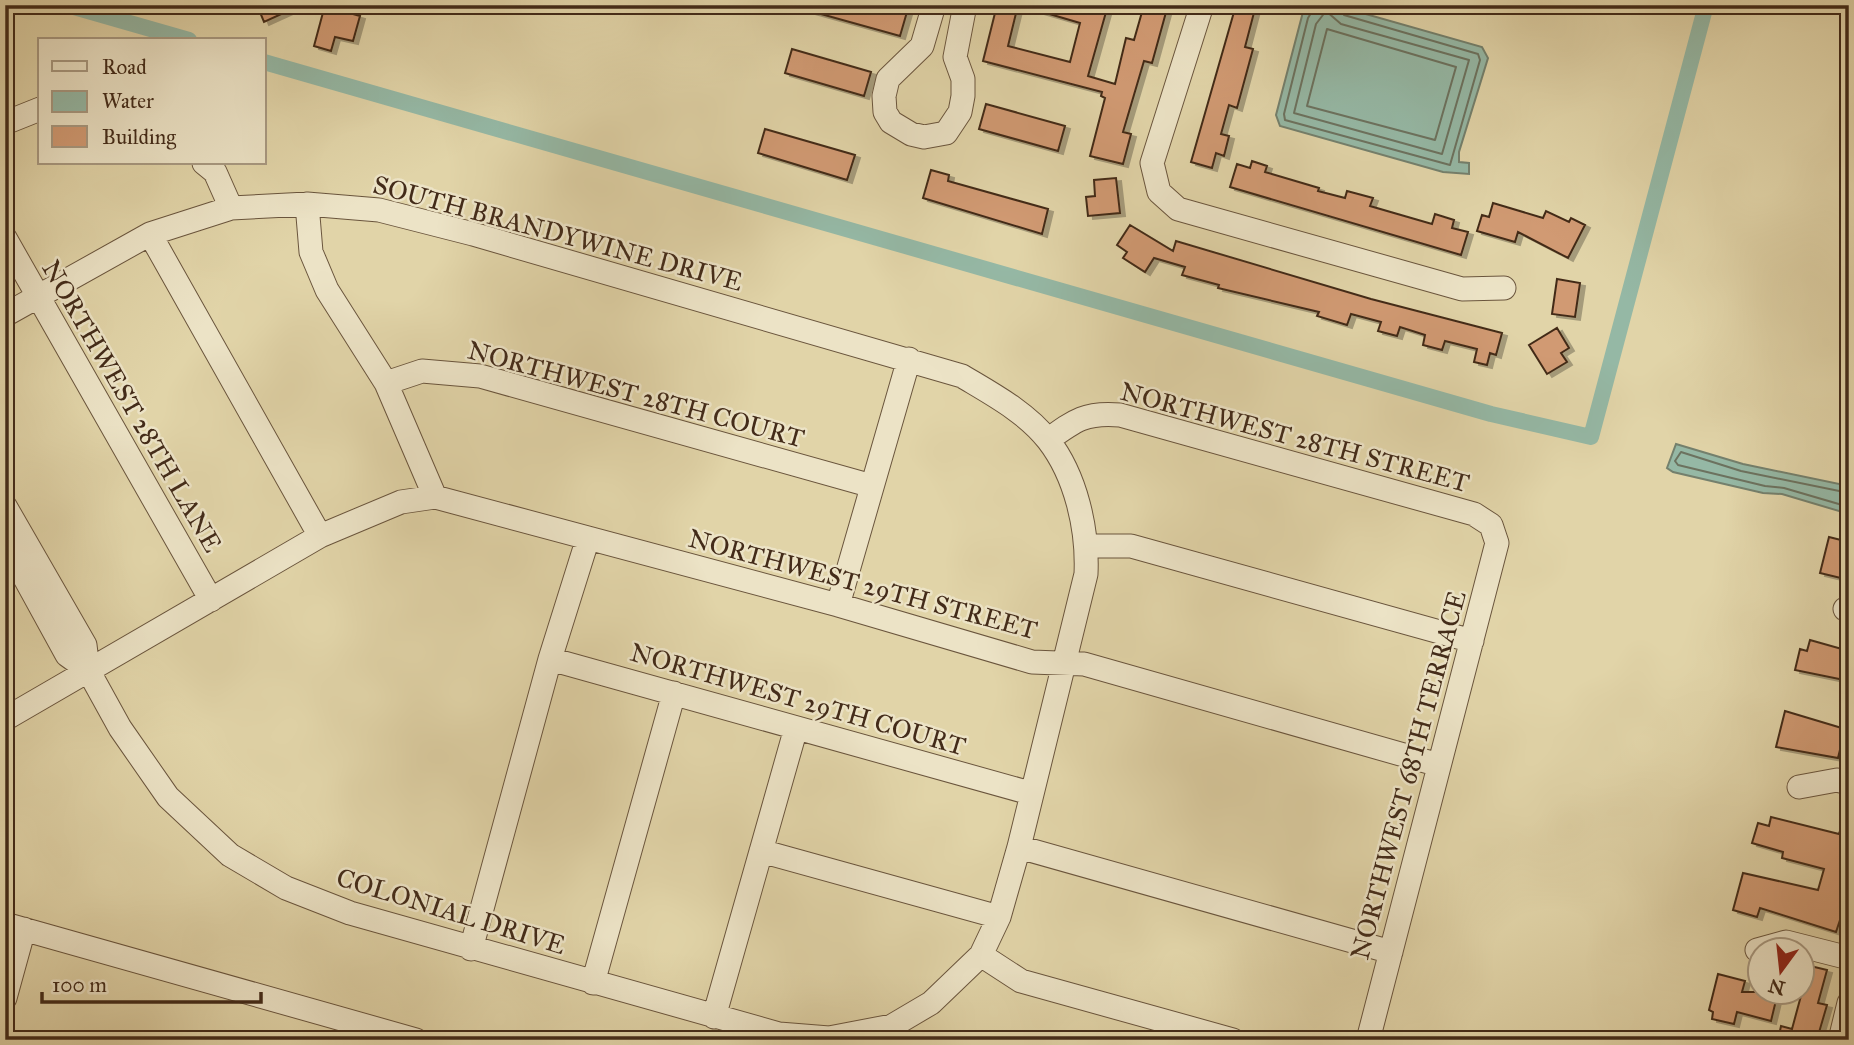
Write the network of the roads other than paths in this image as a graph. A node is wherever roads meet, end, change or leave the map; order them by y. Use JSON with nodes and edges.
{"nodes":[{"id":1,"x":934,"y":5,"type":"edge"},
{"id":2,"x":965,"y":5,"type":"edge"},
{"id":3,"x":1202,"y":5,"type":"edge"},
{"id":4,"x":38,"y":110,"type":"edge"},
{"id":5,"x":5,"y":122,"type":"edge"},
{"id":6,"x":205,"y":164,"type":"edge"},
{"id":7,"x":307,"y":204,"type":"junction"},
{"id":8,"x":231,"y":208,"type":"junction"},
{"id":9,"x":149,"y":234,"type":"junction"},
{"id":10,"x":5,"y":238,"type":"edge"},
{"id":11,"x":1504,"y":288,"type":"dead end"},
{"id":12,"x":37,"y":296,"type":"junction"},
{"id":13,"x":5,"y":315,"type":"edge"},
{"id":14,"x":909,"y":359,"type":"junction"},
{"id":15,"x":386,"y":383,"type":"junction"},
{"id":16,"x":1048,"y":440,"type":"junction"},
{"id":17,"x":872,"y":486,"type":"junction"},
{"id":18,"x":435,"y":497,"type":"junction"},
{"id":19,"x":5,"y":506,"type":"edge"},
{"id":20,"x":1491,"y":525,"type":"joint"},
{"id":21,"x":320,"y":536,"type":"junction"},
{"id":22,"x":587,"y":538,"type":"junction"},
{"id":23,"x":1087,"y":546,"type":"junction"},
{"id":24,"x":14,"y":554,"type":"edge"},
{"id":25,"x":211,"y":600,"type":"junction"},
{"id":26,"x":838,"y":605,"type":"junction"},
{"id":27,"x":1472,"y":640,"type":"junction"},
{"id":28,"x":550,"y":659,"type":"junction"},
{"id":29,"x":1065,"y":663,"type":"junction"},
{"id":30,"x":88,"y":670,"type":"junction"},
{"id":31,"x":674,"y":693,"type":"junction"},
{"id":32,"x":5,"y":719,"type":"edge"},
{"id":33,"x":796,"y":728,"type":"junction"},
{"id":34,"x":1439,"y":765,"type":"junction"},
{"id":35,"x":1849,"y":783,"type":"edge"},
{"id":36,"x":1799,"y":787,"type":"dead end"},
{"id":37,"x":1030,"y":793,"type":"junction"},
{"id":38,"x":1019,"y":847,"type":"junction"},
{"id":39,"x":761,"y":851,"type":"junction"},
{"id":40,"x":999,"y":917,"type":"junction"},
{"id":41,"x":15,"y":926,"type":"edge"},
{"id":42,"x":471,"y":949,"type":"junction"},
{"id":43,"x":1815,"y":949,"type":"edge"},
{"id":44,"x":1391,"y":952,"type":"junction"},
{"id":45,"x":981,"y":956,"type":"junction"},
{"id":46,"x":1849,"y":958,"type":"edge"},
{"id":47,"x":593,"y":984,"type":"junction"},
{"id":48,"x":5,"y":998,"type":"edge"},
{"id":49,"x":1849,"y":1003,"type":"edge"},
{"id":50,"x":714,"y":1017,"type":"junction"},
{"id":51,"x":895,"y":1033,"type":"edge"},
{"id":52,"x":416,"y":1040,"type":"edge"},
{"id":53,"x":1233,"y":1040,"type":"edge"},
{"id":54,"x":1368,"y":1040,"type":"edge"},
{"id":55,"x":1840,"y":1040,"type":"edge"}],
"edges":[{"from":1,"to":2,"type":"street"},
{"from":3,"to":11,"type":"street"},
{"from":4,"to":5,"type":"street"},
{"from":6,"to":8,"type":"street"},
{"from":7,"to":8,"type":"street","name":"SOUTH BRANDYWINE DRIVE"},
{"from":7,"to":14,"type":"street","name":"SOUTH BRANDYWINE DRIVE"},
{"from":7,"to":15,"type":"street"},
{"from":8,"to":9,"type":"street","name":"SOUTH BRANDYWINE DRIVE"},
{"from":9,"to":12,"type":"street","name":"SOUTH BRANDYWINE DRIVE"},
{"from":9,"to":21,"type":"street"},
{"from":10,"to":12,"type":"street","name":"NORTHWEST 28TH LANE"},
{"from":12,"to":13,"type":"street","name":"SOUTH BRANDYWINE DRIVE"},
{"from":12,"to":25,"type":"street","name":"NORTHWEST 28TH LANE"},
{"from":14,"to":16,"type":"street","name":"SOUTH BRANDYWINE DRIVE"},
{"from":14,"to":17,"type":"street"},
{"from":15,"to":17,"type":"street","name":"NORTHWEST 28TH COURT"},
{"from":15,"to":18,"type":"street"},
{"from":16,"to":20,"type":"street","name":"NORTHWEST 28TH STREET"},
{"from":16,"to":23,"type":"street","name":"SOUTH BRANDYWINE DRIVE"},
{"from":17,"to":26,"type":"street"},
{"from":18,"to":21,"type":"street"},
{"from":18,"to":22,"type":"street","name":"NORTHWEST 29TH STREET"},
{"from":19,"to":24,"type":"street","name":"COLONIAL DRIVE"},
{"from":20,"to":27,"type":"street","name":"NORTHWEST 68TH TERRACE"},
{"from":21,"to":25,"type":"street"},
{"from":22,"to":26,"type":"street","name":"NORTHWEST 29TH STREET"},
{"from":22,"to":28,"type":"street"},
{"from":23,"to":27,"type":"street"},
{"from":23,"to":29,"type":"street","name":"SOUTH BRANDYWINE DRIVE"},
{"from":24,"to":30,"type":"street","name":"COLONIAL DRIVE"},
{"from":25,"to":30,"type":"street"},
{"from":26,"to":29,"type":"street","name":"NORTHWEST 29TH STREET"},
{"from":27,"to":34,"type":"street","name":"NORTHWEST 68TH TERRACE"},
{"from":28,"to":31,"type":"street","name":"NORTHWEST 29TH COURT"},
{"from":28,"to":42,"type":"street"},
{"from":29,"to":34,"type":"street","name":"NORTHWEST 29TH STREET"},
{"from":29,"to":37,"type":"street","name":"SOUTH BRANDYWINE DRIVE"},
{"from":30,"to":32,"type":"street"},
{"from":30,"to":42,"type":"street","name":"COLONIAL DRIVE"},
{"from":31,"to":33,"type":"street","name":"NORTHWEST 29TH COURT"},
{"from":31,"to":47,"type":"street"},
{"from":33,"to":37,"type":"street","name":"NORTHWEST 29TH COURT"},
{"from":33,"to":39,"type":"street"},
{"from":34,"to":44,"type":"street","name":"NORTHWEST 68TH TERRACE"},
{"from":35,"to":36,"type":"street"},
{"from":37,"to":38,"type":"street","name":"SOUTH BRANDYWINE DRIVE"},
{"from":38,"to":40,"type":"street","name":"SOUTH BRANDYWINE DRIVE"},
{"from":38,"to":44,"type":"street"},
{"from":39,"to":40,"type":"street"},
{"from":39,"to":50,"type":"street"},
{"from":40,"to":45,"type":"street","name":"SOUTH BRANDYWINE DRIVE"},
{"from":41,"to":48,"type":"street"},
{"from":41,"to":52,"type":"street"},
{"from":42,"to":47,"type":"street","name":"COLONIAL DRIVE"},
{"from":43,"to":46,"type":"street"},
{"from":44,"to":54,"type":"street","name":"NORTHWEST 68TH TERRACE"},
{"from":45,"to":51,"type":"street","name":"COLONIAL DRIVE"},
{"from":45,"to":53,"type":"street"},
{"from":47,"to":50,"type":"street","name":"COLONIAL DRIVE"},
{"from":49,"to":55,"type":"street"},
{"from":50,"to":51,"type":"street","name":"COLONIAL DRIVE"}]}
